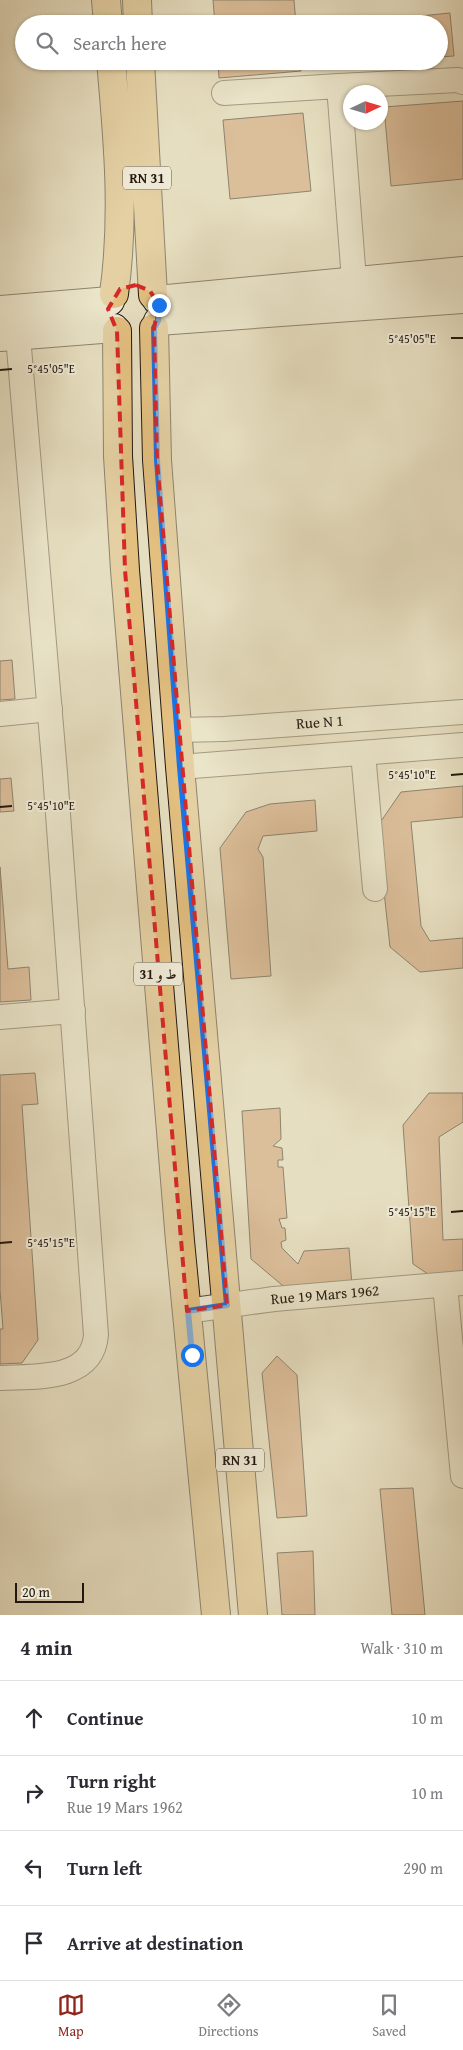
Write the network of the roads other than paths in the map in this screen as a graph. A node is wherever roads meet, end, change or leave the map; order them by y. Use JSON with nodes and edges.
{"nodes":[{"id":1,"x":106,"y":0,"type":"edge"},
{"id":2,"x":137,"y":0,"type":"edge"},
{"id":3,"x":107,"y":15,"type":"edge"},
{"id":4,"x":138,"y":15,"type":"edge"},
{"id":5,"x":112,"y":70,"type":"edge"},
{"id":6,"x":141,"y":70,"type":"edge"},
{"id":7,"x":463,"y":82,"type":"edge"},
{"id":8,"x":339,"y":86,"type":"junction"},
{"id":9,"x":224,"y":92,"type":"dead end"},
{"id":10,"x":463,"y":271,"type":"edge"},
{"id":11,"x":354,"y":280,"type":"junction"},
{"id":12,"x":112,"y":298,"type":"junction"},
{"id":13,"x":463,"y":299,"type":"edge"},
{"id":14,"x":0,"y":310,"type":"edge"},
{"id":15,"x":155,"y":311,"type":"junction"},
{"id":16,"x":115,"y":329,"type":"junction"},
{"id":17,"x":9,"y":337,"type":"edge"},
{"id":18,"x":50,"y":709,"type":"junction"},
{"id":19,"x":463,"y":712,"type":"edge"},
{"id":20,"x":0,"y":714,"type":"edge"},
{"id":21,"x":178,"y":730,"type":"junction"},
{"id":22,"x":463,"y":745,"type":"edge"},
{"id":23,"x":363,"y":753,"type":"junction"},
{"id":24,"x":180,"y":767,"type":"junction"},
{"id":25,"x":374,"y":889,"type":"dead end"},
{"id":26,"x":73,"y":1011,"type":"junction"},
{"id":27,"x":0,"y":1017,"type":"edge"},
{"id":28,"x":454,"y":1284,"type":"edge"},
{"id":29,"x":227,"y":1305,"type":"junction"},
{"id":30,"x":188,"y":1311,"type":"junction"},
{"id":31,"x":459,"y":1377,"type":"edge"},
{"id":32,"x":0,"y":1378,"type":"edge"},
{"id":33,"x":463,"y":1476,"type":"edge"},
{"id":34,"x":216,"y":1615,"type":"edge"},
{"id":35,"x":253,"y":1615,"type":"edge"}],
"edges":[{"from":1,"to":3,"type":"main road"},
{"from":2,"to":4,"type":"main road"},
{"from":5,"to":12,"type":"main road"},
{"from":6,"to":15,"type":"main road","number":"RN 31"},
{"from":7,"to":8,"type":"street"},
{"from":8,"to":9,"type":"street"},
{"from":8,"to":11,"type":"street"},
{"from":10,"to":11,"type":"main road"},
{"from":11,"to":15,"type":"main road"},
{"from":12,"to":14,"type":"main road"},
{"from":12,"to":15,"type":"main road"},
{"from":12,"to":16,"type":"main road"},
{"from":13,"to":15,"type":"main road"},
{"from":15,"to":16,"type":"main road"},
{"from":15,"to":21,"type":"main road","number":"RN 31"},
{"from":16,"to":17,"type":"main road"},
{"from":16,"to":30,"type":"main road","number":"ط و 31"},
{"from":17,"to":18,"type":"street"},
{"from":18,"to":20,"type":"street"},
{"from":18,"to":26,"type":"street"},
{"from":19,"to":21,"type":"street","name":"Rue N 1"},
{"from":21,"to":24,"type":"main road","number":"RN 31"},
{"from":22,"to":23,"type":"street"},
{"from":23,"to":24,"type":"street"},
{"from":23,"to":25,"type":"street"},
{"from":24,"to":29,"type":"main road","number":"RN 31"},
{"from":26,"to":27,"type":"street"},
{"from":26,"to":32,"type":"street"},
{"from":28,"to":29,"type":"street","name":"Rue 19 Mars 1962"},
{"from":28,"to":31,"type":"street"},
{"from":29,"to":30,"type":"street","name":"Rue 19 Mars 1962"},
{"from":29,"to":35,"type":"main road","number":"RN 31"},
{"from":30,"to":34,"type":"main road","number":"ط و 31"},
{"from":31,"to":33,"type":"street"}]}
